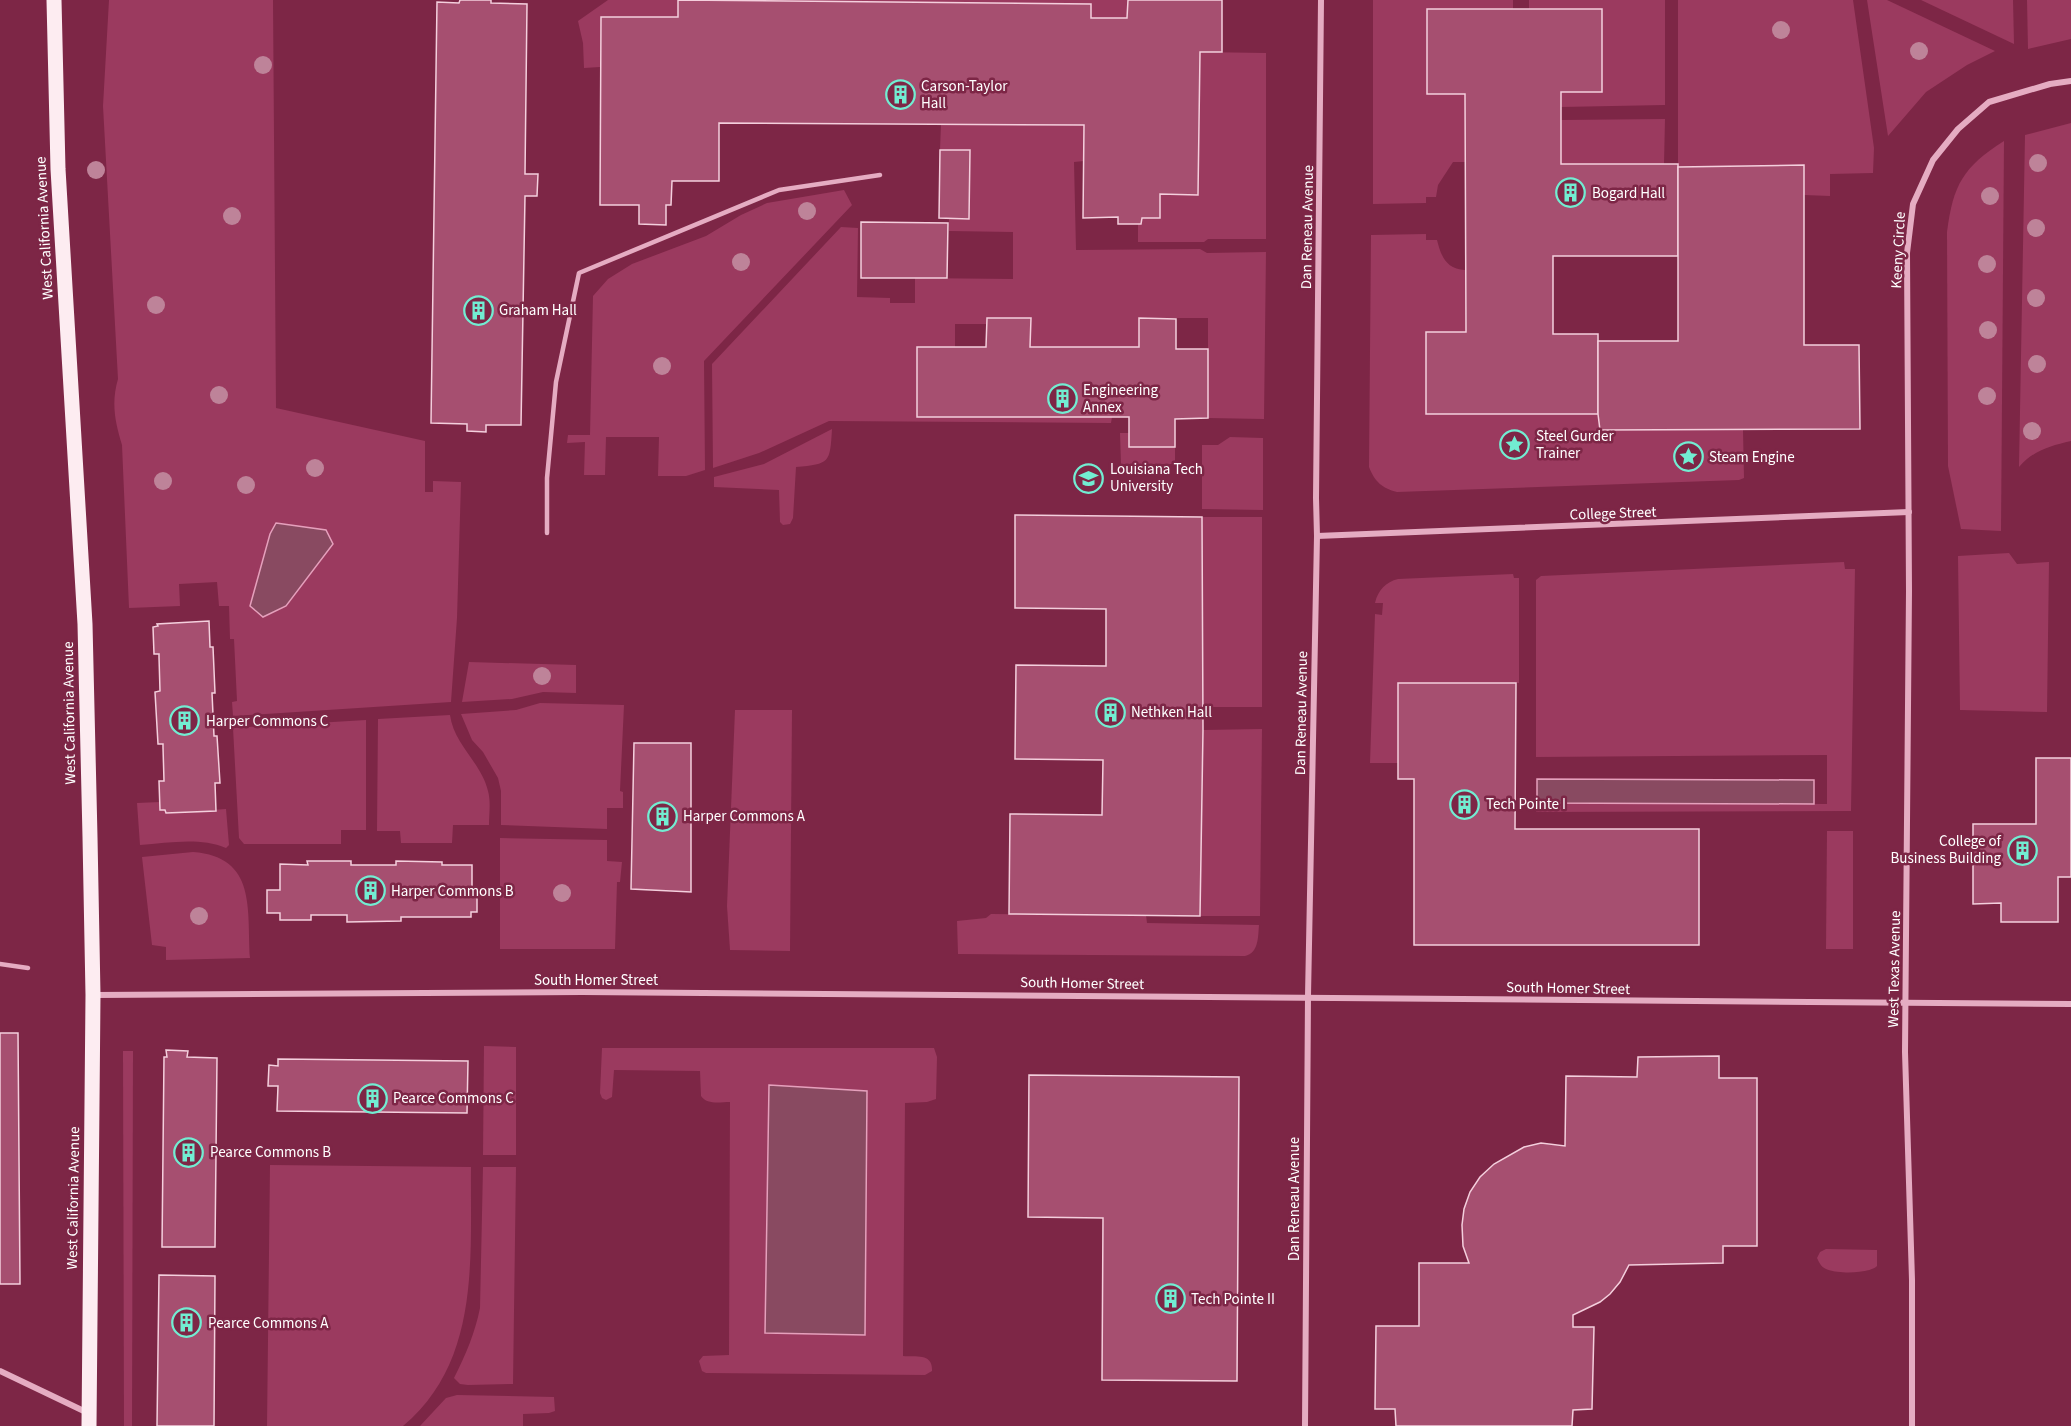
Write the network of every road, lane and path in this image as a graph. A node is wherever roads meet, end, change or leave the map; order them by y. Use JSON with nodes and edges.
{"nodes":[{"id":1,"x":54,"y":0,"type":"edge"},
{"id":2,"x":1321,"y":0,"type":"edge"},
{"id":3,"x":2071,"y":81,"type":"edge"},
{"id":4,"x":880,"y":176,"type":"dead end"},
{"id":5,"x":1909,"y":512,"type":"junction"},
{"id":6,"x":547,"y":533,"type":"dead end"},
{"id":7,"x":1317,"y":537,"type":"junction"},
{"id":8,"x":0,"y":964,"type":"edge"},
{"id":9,"x":28,"y":968,"type":"dead end"},
{"id":10,"x":93,"y":995,"type":"junction"},
{"id":11,"x":1308,"y":996,"type":"junction"},
{"id":12,"x":1906,"y":1003,"type":"junction"},
{"id":13,"x":2071,"y":1004,"type":"edge"},
{"id":14,"x":0,"y":1371,"type":"edge"},
{"id":15,"x":89,"y":1420,"type":"edge"},
{"id":16,"x":1305,"y":1426,"type":"edge"},
{"id":17,"x":1912,"y":1426,"type":"edge"}],
"edges":[{"from":1,"to":10,"type":"main road","name":"West California Avenue"},
{"from":2,"to":7,"type":"street","name":"Dan Reneau Avenue"},
{"from":3,"to":5,"type":"street","name":"Keeny Circle"},
{"from":4,"to":6,"type":"lane"},
{"from":5,"to":7,"type":"street","name":"College Street"},
{"from":5,"to":12,"type":"street","name":"West Texas Avenue"},
{"from":7,"to":11,"type":"street","name":"Dan Reneau Avenue"},
{"from":8,"to":9,"type":"lane"},
{"from":10,"to":11,"type":"street","name":"South Homer Street"},
{"from":10,"to":15,"type":"main road","name":"West California Avenue"},
{"from":11,"to":12,"type":"street","name":"South Homer Street"},
{"from":11,"to":16,"type":"street","name":"Dan Reneau Avenue"},
{"from":12,"to":13,"type":"street","name":"South Homer Street"},
{"from":12,"to":17,"type":"street","name":"West Texas Avenue"},
{"from":14,"to":15,"type":"street"}]}
